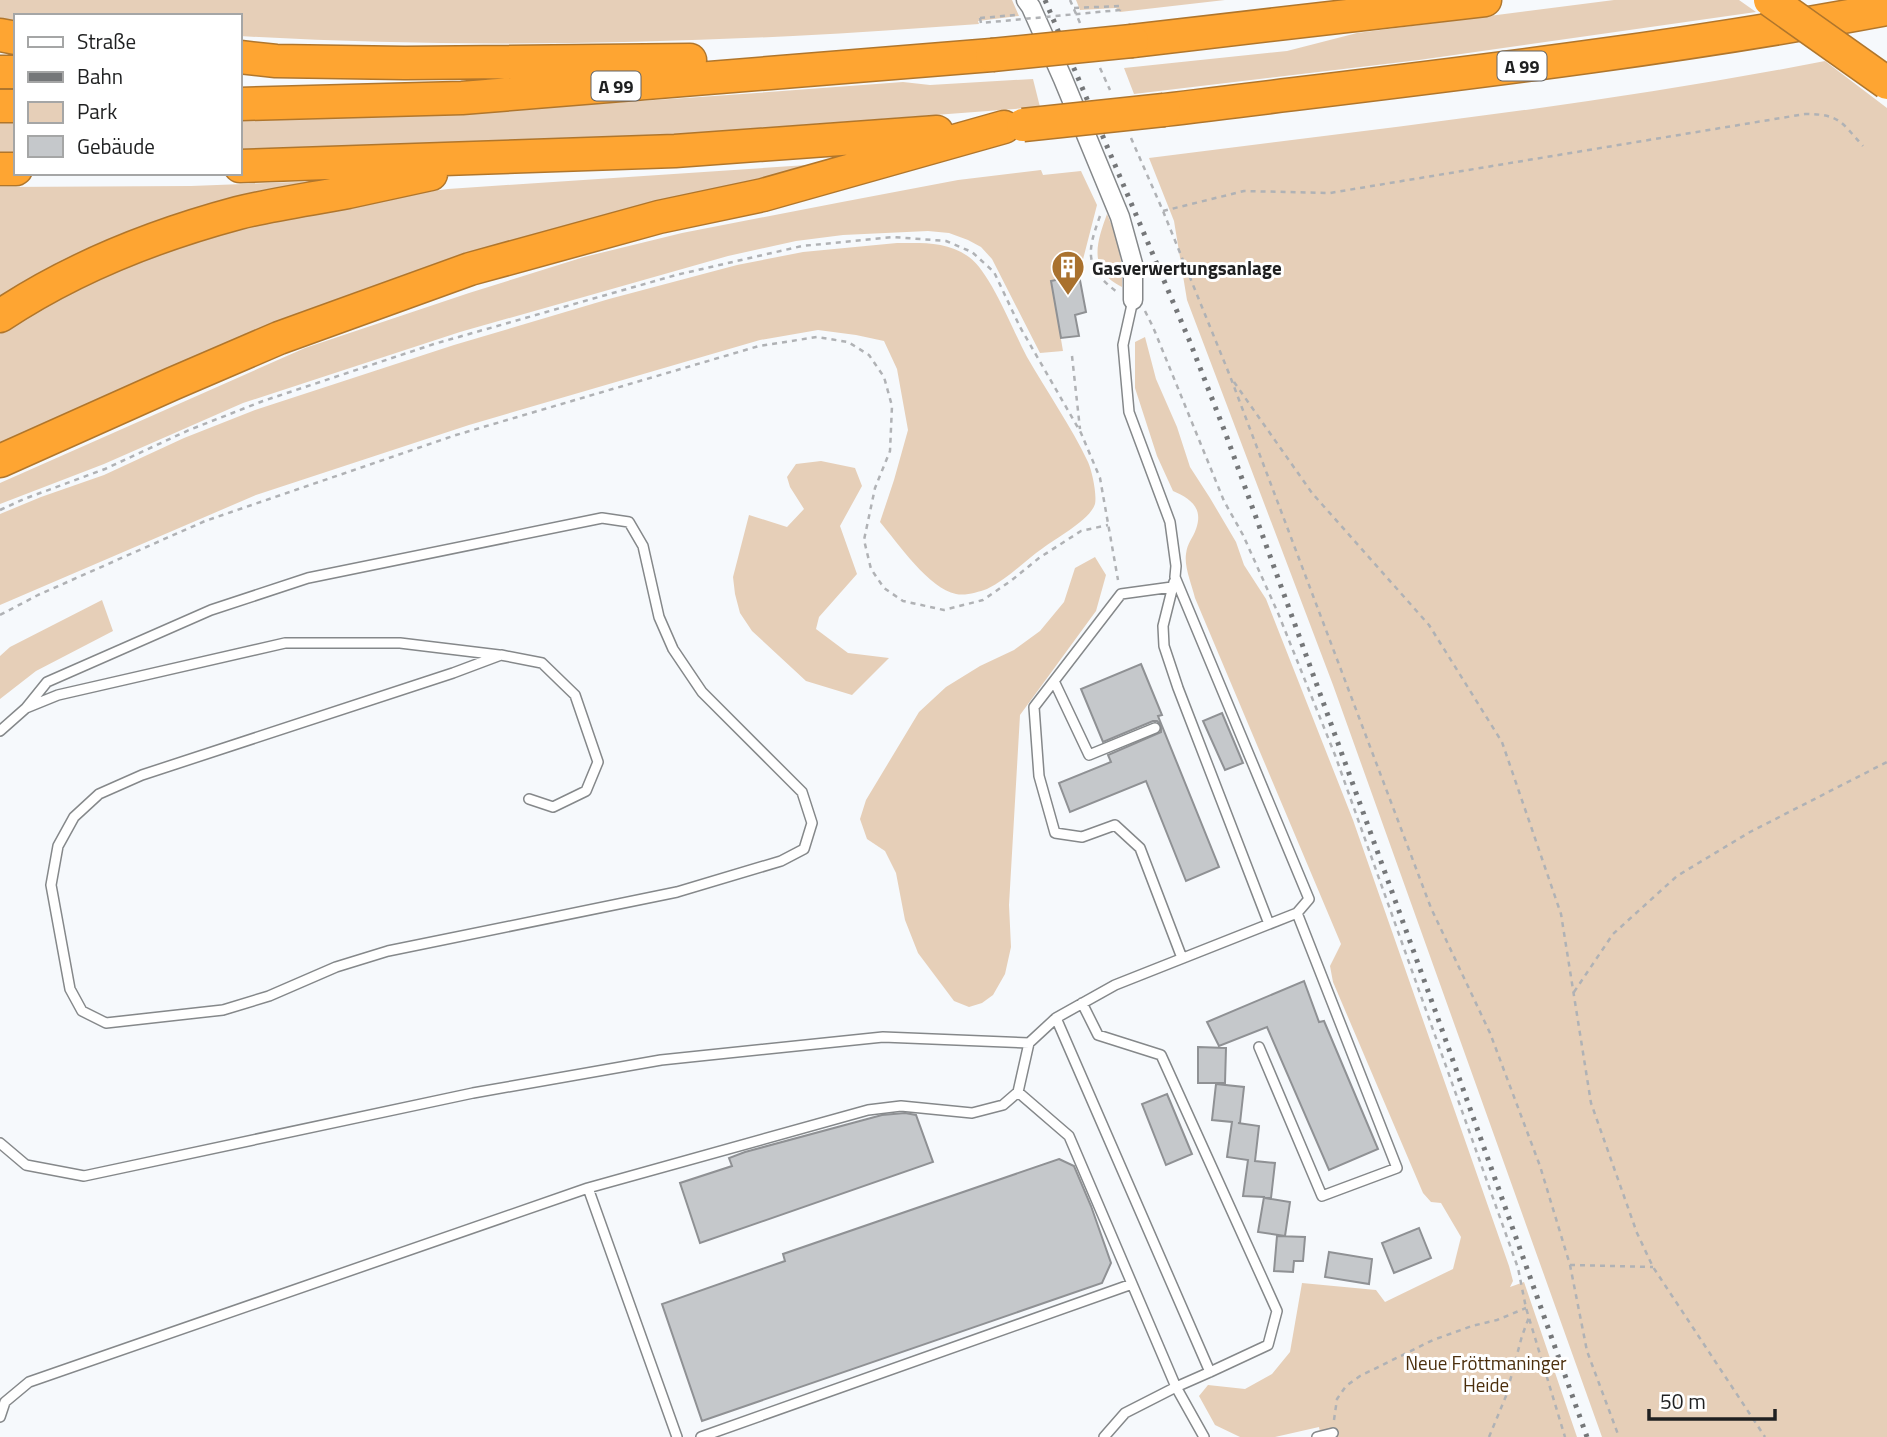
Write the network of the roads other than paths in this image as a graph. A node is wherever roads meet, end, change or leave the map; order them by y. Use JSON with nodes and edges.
{"nodes":[{"id":1,"x":1485,"y":0,"type":"edge"},
{"id":2,"x":1770,"y":0,"type":"edge"},
{"id":3,"x":1025,"y":7,"type":"edge"},
{"id":4,"x":1887,"y":9,"type":"edge"},
{"id":5,"x":986,"y":38,"type":"junction"},
{"id":6,"x":242,"y":57,"type":"edge"},
{"id":7,"x":276,"y":61,"type":"junction"},
{"id":8,"x":242,"y":64,"type":"edge"},
{"id":9,"x":1887,"y":83,"type":"edge"},
{"id":10,"x":242,"y":104,"type":"edge"},
{"id":11,"x":1014,"y":126,"type":"junction"},
{"id":12,"x":513,"y":156,"type":"junction"},
{"id":13,"x":242,"y":166,"type":"edge"},
{"id":14,"x":1133,"y":300,"type":"joint"},
{"id":15,"x":0,"y":316,"type":"edge"},
{"id":16,"x":0,"y":461,"type":"edge"},
{"id":17,"x":1175,"y":577,"type":"junction"},
{"id":18,"x":1172,"y":587,"type":"junction"},
{"id":19,"x":501,"y":655,"type":"junction"},
{"id":20,"x":1054,"y":681,"type":"junction"},
{"id":21,"x":26,"y":708,"type":"junction"},
{"id":22,"x":1155,"y":729,"type":"dead end"},
{"id":23,"x":0,"y":731,"type":"edge"},
{"id":24,"x":529,"y":799,"type":"dead end"},
{"id":25,"x":1297,"y":913,"type":"junction"},
{"id":26,"x":1269,"y":923,"type":"junction"},
{"id":27,"x":1182,"y":958,"type":"junction"},
{"id":28,"x":1082,"y":1003,"type":"junction"},
{"id":29,"x":1056,"y":1018,"type":"junction"},
{"id":30,"x":1029,"y":1043,"type":"junction"},
{"id":31,"x":1259,"y":1046,"type":"dead end"},
{"id":32,"x":1018,"y":1092,"type":"junction"},
{"id":33,"x":0,"y":1143,"type":"edge"},
{"id":34,"x":588,"y":1188,"type":"junction"},
{"id":35,"x":1132,"y":1284,"type":"junction"},
{"id":36,"x":1210,"y":1372,"type":"junction"},
{"id":37,"x":1176,"y":1387,"type":"junction"},
{"id":38,"x":0,"y":1417,"type":"edge"},
{"id":39,"x":1333,"y":1433,"type":"road end"},
{"id":40,"x":677,"y":1437,"type":"edge"},
{"id":41,"x":701,"y":1437,"type":"edge"},
{"id":42,"x":1104,"y":1437,"type":"edge"},
{"id":43,"x":1204,"y":1437,"type":"edge"},
{"id":44,"x":1317,"y":1437,"type":"edge"}],
"edges":[{"from":1,"to":5,"type":"highway","number":"A 99","bridge":true},
{"from":2,"to":9,"type":"highway","bridge":true},
{"from":3,"to":14,"type":"street"},
{"from":4,"to":11,"type":"highway","number":"A 99","bridge":true},
{"from":5,"to":7,"type":"highway"},
{"from":5,"to":10,"type":"highway","number":"A 99"},
{"from":6,"to":7,"type":"highway"},
{"from":7,"to":8,"type":"highway"},
{"from":11,"to":12,"type":"highway","number":"A 99"},
{"from":11,"to":16,"type":"highway"},
{"from":12,"to":13,"type":"highway","number":"A 99"},
{"from":12,"to":15,"type":"highway"},
{"from":14,"to":17,"type":"lane"},
{"from":17,"to":18,"type":"lane"},
{"from":17,"to":25,"type":"lane"},
{"from":18,"to":20,"type":"lane"},
{"from":18,"to":26,"type":"lane"},
{"from":19,"to":21,"type":"lane"},
{"from":19,"to":21,"type":"lane"},
{"from":19,"to":24,"type":"lane"},
{"from":20,"to":22,"type":"lane"},
{"from":20,"to":27,"type":"lane"},
{"from":21,"to":23,"type":"lane"},
{"from":25,"to":26,"type":"lane"},
{"from":25,"to":31,"type":"lane"},
{"from":26,"to":27,"type":"lane"},
{"from":27,"to":28,"type":"lane"},
{"from":28,"to":29,"type":"lane"},
{"from":28,"to":36,"type":"lane"},
{"from":29,"to":30,"type":"lane"},
{"from":29,"to":36,"type":"lane"},
{"from":30,"to":32,"type":"lane"},
{"from":30,"to":33,"type":"lane"},
{"from":32,"to":34,"type":"lane"},
{"from":32,"to":35,"type":"lane"},
{"from":34,"to":38,"type":"lane"},
{"from":34,"to":40,"type":"lane"},
{"from":35,"to":37,"type":"lane"},
{"from":35,"to":41,"type":"lane"},
{"from":36,"to":37,"type":"lane"},
{"from":37,"to":42,"type":"lane"},
{"from":37,"to":43,"type":"lane"},
{"from":39,"to":44,"type":"lane"}]}
